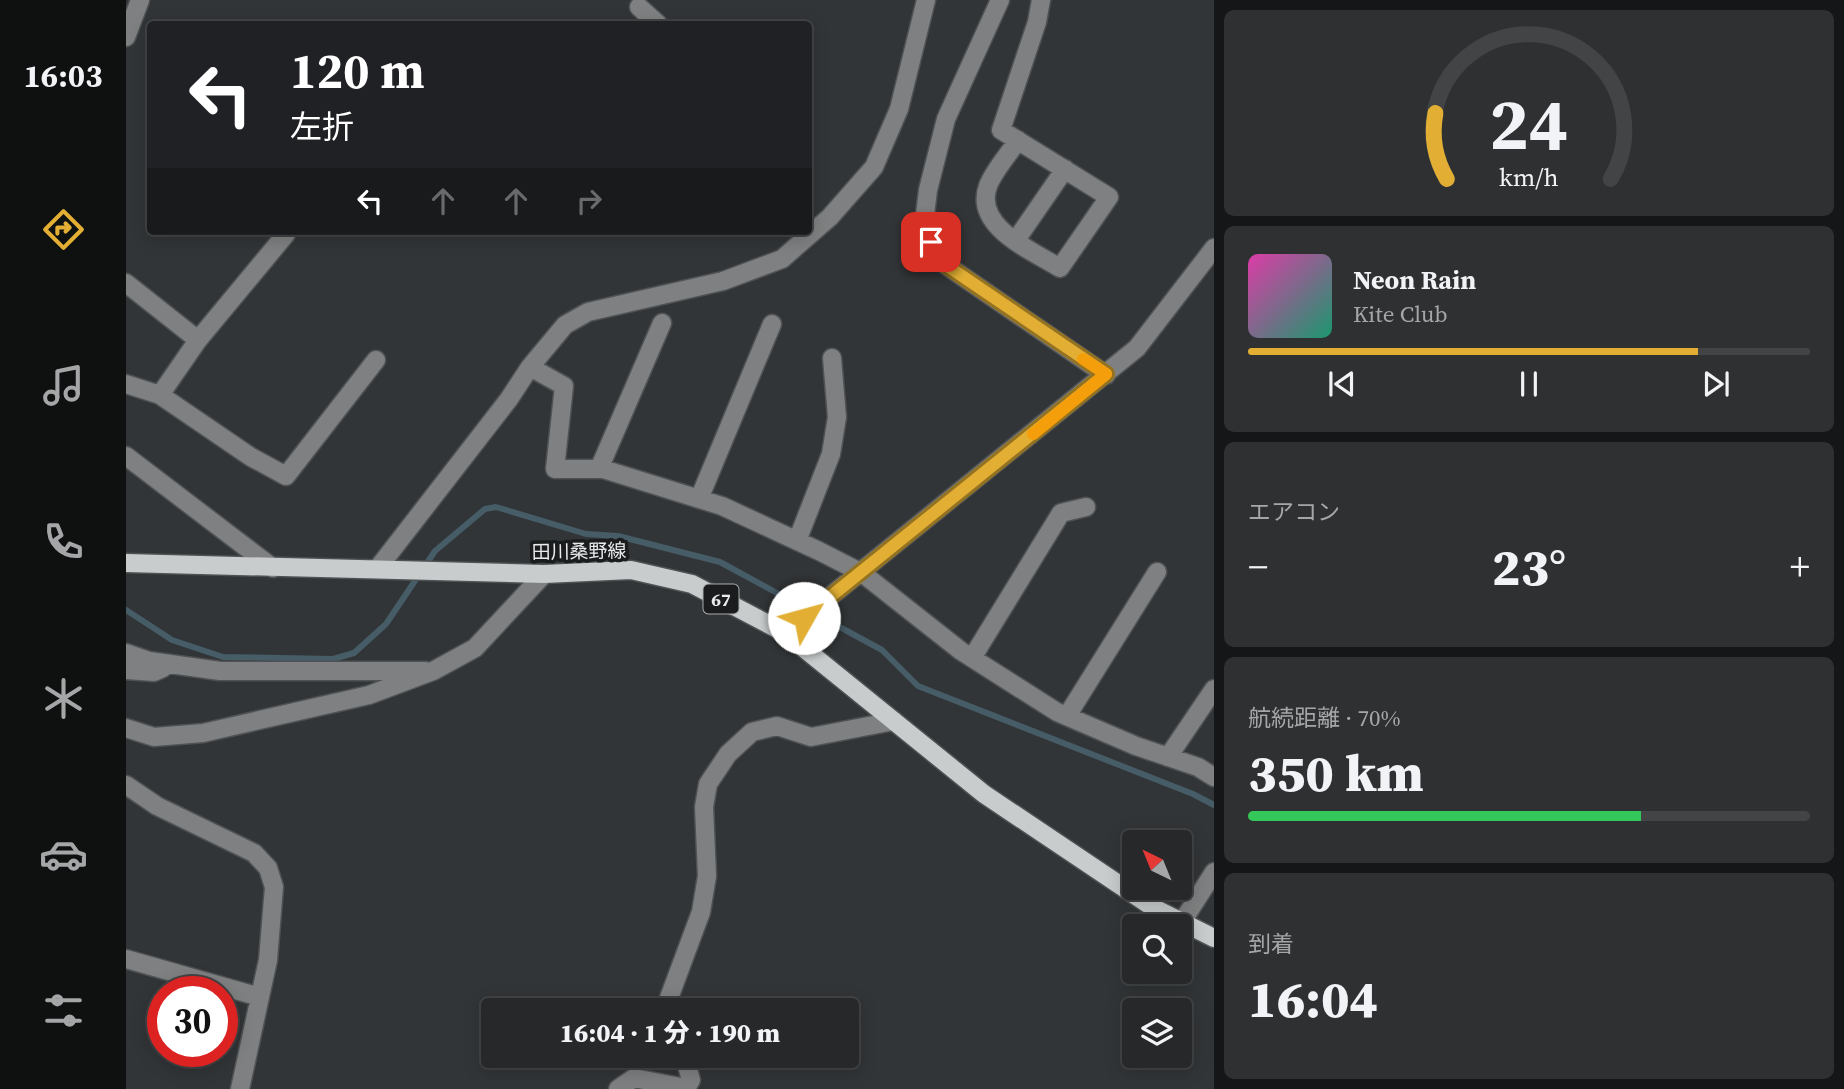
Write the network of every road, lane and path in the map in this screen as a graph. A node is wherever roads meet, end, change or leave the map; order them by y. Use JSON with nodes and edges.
{"nodes":[{"id":1,"x":140,"y":0,"type":"edge"},
{"id":2,"x":926,"y":0,"type":"edge"},
{"id":3,"x":1000,"y":0,"type":"edge"},
{"id":4,"x":1041,"y":0,"type":"edge"},
{"id":5,"x":639,"y":7,"type":"dead end"},
{"id":6,"x":655,"y":21,"type":"edge"},
{"id":7,"x":126,"y":37,"type":"edge"},
{"id":8,"x":1018,"y":140,"type":"junction"},
{"id":9,"x":1065,"y":169,"type":"junction"},
{"id":10,"x":812,"y":229,"type":"edge"},
{"id":11,"x":285,"y":235,"type":"edge"},
{"id":12,"x":799,"y":237,"type":"edge"},
{"id":13,"x":1016,"y":240,"type":"junction"},
{"id":14,"x":1214,"y":248,"type":"edge"},
{"id":15,"x":126,"y":283,"type":"edge"},
{"id":16,"x":662,"y":323,"type":"dead end"},
{"id":17,"x":772,"y":324,"type":"dead end"},
{"id":18,"x":198,"y":340,"type":"junction"},
{"id":19,"x":832,"y":358,"type":"dead end"},
{"id":20,"x":376,"y":360,"type":"dead end"},
{"id":21,"x":530,"y":366,"type":"junction"},
{"id":22,"x":1106,"y":374,"type":"junction"},
{"id":23,"x":126,"y":384,"type":"edge"},
{"id":24,"x":160,"y":395,"type":"junction"},
{"id":25,"x":126,"y":456,"type":"edge"},
{"id":26,"x":598,"y":469,"type":"junction"},
{"id":27,"x":699,"y":499,"type":"junction"},
{"id":28,"x":1086,"y":507,"type":"dead end"},
{"id":29,"x":797,"y":541,"type":"junction"},
{"id":30,"x":126,"y":563,"type":"edge"},
{"id":31,"x":272,"y":568,"type":"junction"},
{"id":32,"x":378,"y":568,"type":"junction"},
{"id":33,"x":1157,"y":572,"type":"dead end"},
{"id":34,"x":862,"y":573,"type":"junction"},
{"id":35,"x":544,"y":574,"type":"junction"},
{"id":36,"x":785,"y":634,"type":"junction"},
{"id":37,"x":126,"y":653,"type":"edge"},
{"id":38,"x":972,"y":658,"type":"junction"},
{"id":39,"x":167,"y":663,"type":"junction"},
{"id":40,"x":126,"y":670,"type":"edge"},
{"id":41,"x":433,"y":671,"type":"junction"},
{"id":42,"x":1214,"y":688,"type":"edge"},
{"id":43,"x":1067,"y":716,"type":"junction"},
{"id":44,"x":894,"y":721,"type":"junction"},
{"id":45,"x":126,"y":728,"type":"edge"},
{"id":46,"x":1168,"y":757,"type":"junction"},
{"id":47,"x":1214,"y":777,"type":"edge"},
{"id":48,"x":126,"y":785,"type":"edge"},
{"id":49,"x":1214,"y":872,"type":"edge"},
{"id":50,"x":1166,"y":914,"type":"edge"},
{"id":51,"x":1187,"y":914,"type":"edge"},
{"id":52,"x":1192,"y":927,"type":"edge"},
{"id":53,"x":1214,"y":937,"type":"edge"},
{"id":54,"x":126,"y":959,"type":"edge"},
{"id":55,"x":260,"y":997,"type":"junction"},
{"id":56,"x":669,"y":998,"type":"edge"},
{"id":57,"x":688,"y":1068,"type":"edge"},
{"id":58,"x":240,"y":1089,"type":"edge"},
{"id":59,"x":618,"y":1089,"type":"edge"}],
"edges":[{"from":1,"to":7,"type":"street"},
{"from":2,"to":10,"type":"street"},
{"from":3,"to":22,"type":"street"},
{"from":4,"to":8,"type":"street"},
{"from":5,"to":6,"type":"street"},
{"from":8,"to":9,"type":"street"},
{"from":8,"to":13,"type":"street"},
{"from":9,"to":13,"type":"street"},
{"from":9,"to":13,"type":"street"},
{"from":11,"to":18,"type":"street"},
{"from":12,"to":21,"type":"street"},
{"from":14,"to":22,"type":"street"},
{"from":15,"to":18,"type":"street"},
{"from":16,"to":26,"type":"street"},
{"from":17,"to":27,"type":"street"},
{"from":18,"to":24,"type":"street"},
{"from":19,"to":29,"type":"street"},
{"from":20,"to":24,"type":"street"},
{"from":21,"to":26,"type":"street"},
{"from":21,"to":32,"type":"street"},
{"from":22,"to":34,"type":"street"},
{"from":23,"to":24,"type":"street"},
{"from":25,"to":31,"type":"street"},
{"from":26,"to":27,"type":"street"},
{"from":27,"to":29,"type":"street"},
{"from":28,"to":38,"type":"street"},
{"from":29,"to":34,"type":"street"},
{"from":30,"to":31,"type":"main road","name":"田川桑野線","number":"67"},
{"from":31,"to":32,"type":"main road","name":"田川桑野線","number":"67"},
{"from":32,"to":35,"type":"main road","name":"田川桑野線","number":"67"},
{"from":33,"to":43,"type":"street"},
{"from":34,"to":36,"type":"street"},
{"from":34,"to":38,"type":"street"},
{"from":35,"to":36,"type":"main road","name":"田川桑野線","number":"67"},
{"from":35,"to":41,"type":"street"},
{"from":36,"to":44,"type":"main road","name":"田川桑野線","number":"67"},
{"from":37,"to":39,"type":"street"},
{"from":38,"to":43,"type":"street"},
{"from":39,"to":40,"type":"street"},
{"from":39,"to":41,"type":"street"},
{"from":41,"to":45,"type":"street"},
{"from":42,"to":46,"type":"street"},
{"from":43,"to":46,"type":"street"},
{"from":44,"to":50,"type":"main road","name":"田川桑野線","number":"67"},
{"from":44,"to":56,"type":"street"},
{"from":46,"to":47,"type":"street"},
{"from":48,"to":55,"type":"street"},
{"from":49,"to":51,"type":"street"},
{"from":52,"to":53,"type":"main road","name":"田川桑野線","number":"67"},
{"from":54,"to":55,"type":"street"},
{"from":55,"to":58,"type":"street"},
{"from":57,"to":59,"type":"street"}]}
